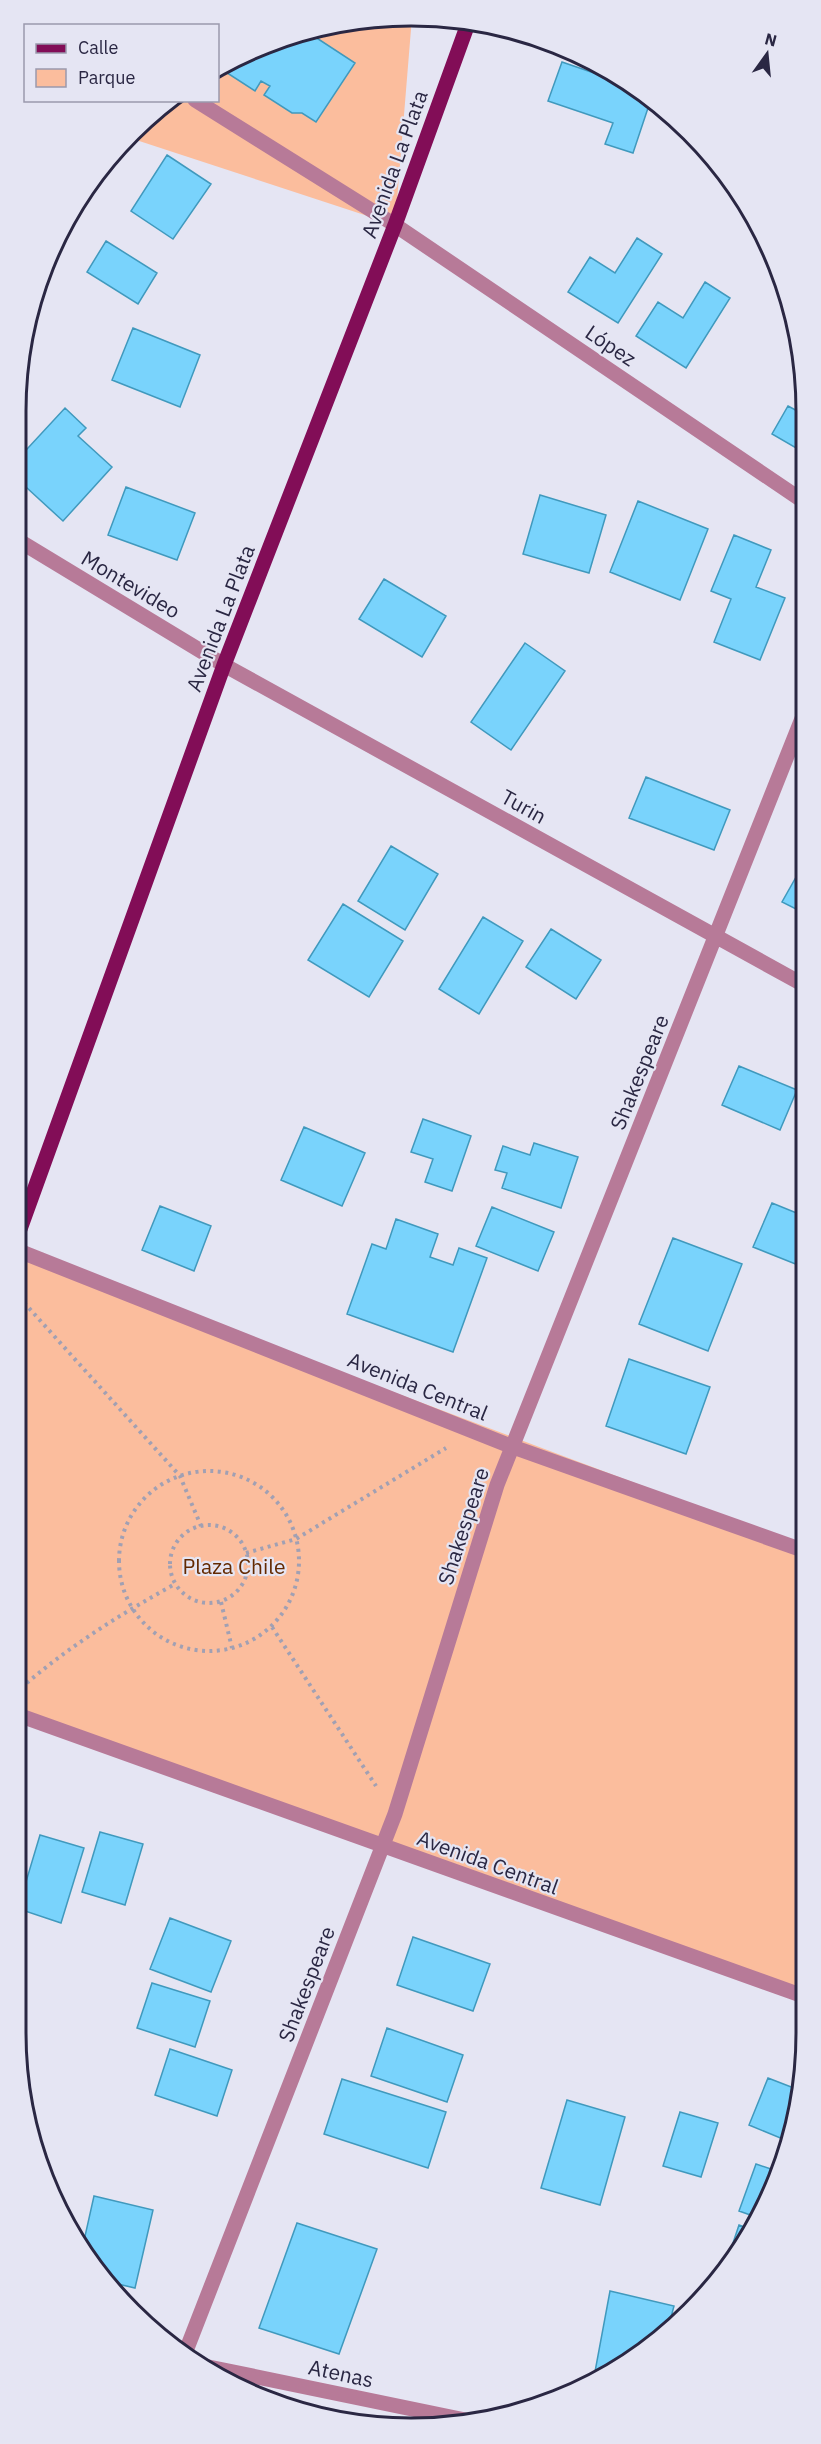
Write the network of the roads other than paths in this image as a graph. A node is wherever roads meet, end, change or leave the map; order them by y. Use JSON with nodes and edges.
{"nodes":[{"id":1,"x":467,"y":30,"type":"edge"},
{"id":2,"x":198,"y":102,"type":"edge"},
{"id":3,"x":395,"y":225,"type":"junction"},
{"id":4,"x":796,"y":496,"type":"edge"},
{"id":5,"x":26,"y":545,"type":"edge"},
{"id":6,"x":224,"y":665,"type":"junction"},
{"id":7,"x":796,"y":734,"type":"edge"},
{"id":8,"x":717,"y":935,"type":"junction"},
{"id":9,"x":796,"y":980,"type":"edge"},
{"id":10,"x":26,"y":1213,"type":"edge"},
{"id":11,"x":26,"y":1254,"type":"edge"},
{"id":12,"x":513,"y":1446,"type":"junction"},
{"id":13,"x":796,"y":1548,"type":"edge"},
{"id":14,"x":26,"y":1718,"type":"edge"},
{"id":15,"x":382,"y":1846,"type":"junction"},
{"id":16,"x":796,"y":1993,"type":"edge"},
{"id":17,"x":187,"y":2347,"type":"edge"},
{"id":18,"x":224,"y":2370,"type":"edge"},
{"id":19,"x":448,"y":2417,"type":"edge"}],
"edges":[{"from":1,"to":3,"type":"main road","name":"Avenida La Plata"},
{"from":2,"to":3,"type":"street","name":"López"},
{"from":3,"to":4,"type":"street","name":"López"},
{"from":3,"to":6,"type":"main road","name":"Avenida La Plata"},
{"from":5,"to":6,"type":"street","name":"Montevideo"},
{"from":6,"to":8,"type":"street","name":"Turin"},
{"from":6,"to":10,"type":"main road","name":"Avenida La Plata"},
{"from":7,"to":8,"type":"street","name":"Shakespeare"},
{"from":8,"to":9,"type":"street","name":"Turin"},
{"from":8,"to":12,"type":"street","name":"Shakespeare"},
{"from":11,"to":12,"type":"street","name":"Avenida Central"},
{"from":12,"to":13,"type":"street","name":"Avenida Central"},
{"from":12,"to":15,"type":"street","name":"Shakespeare"},
{"from":14,"to":15,"type":"street","name":"Avenida Central"},
{"from":15,"to":16,"type":"street","name":"Avenida Central"},
{"from":15,"to":17,"type":"street","name":"Shakespeare"},
{"from":18,"to":19,"type":"street","name":"Atenas"}]}
